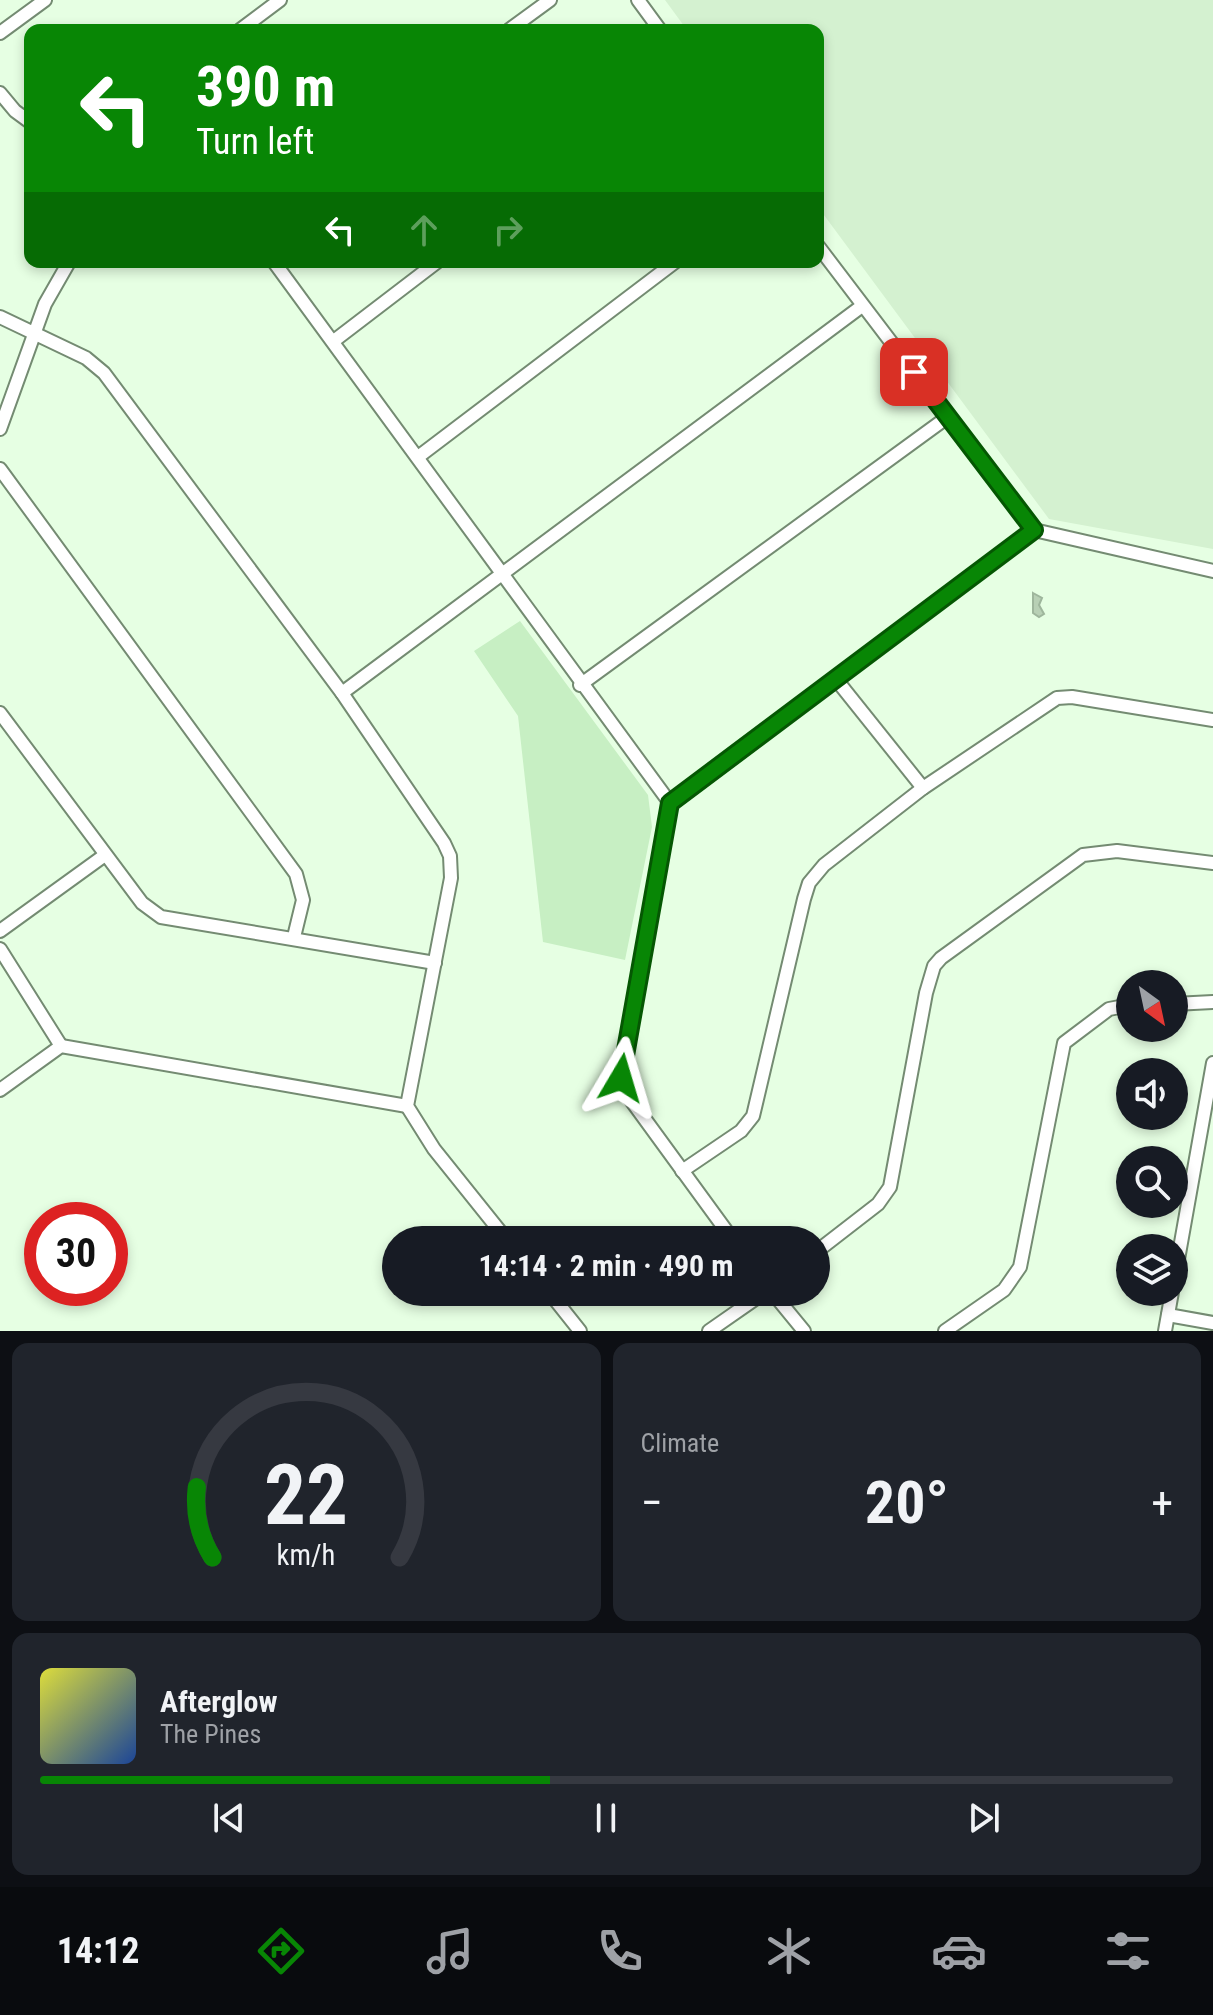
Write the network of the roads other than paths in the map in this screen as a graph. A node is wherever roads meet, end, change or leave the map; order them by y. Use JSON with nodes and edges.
{"nodes":[{"id":1,"x":45,"y":0,"type":"edge"},
{"id":2,"x":280,"y":0,"type":"edge"},
{"id":3,"x":550,"y":0,"type":"edge"},
{"id":4,"x":638,"y":0,"type":"edge"},
{"id":5,"x":248,"y":24,"type":"edge"},
{"id":6,"x":517,"y":24,"type":"edge"},
{"id":7,"x":656,"y":24,"type":"edge"},
{"id":8,"x":0,"y":33,"type":"edge"},
{"id":9,"x":0,"y":93,"type":"edge"},
{"id":10,"x":24,"y":118,"type":"edge"},
{"id":11,"x":824,"y":254,"type":"edge"},
{"id":12,"x":66,"y":268,"type":"edge"},
{"id":13,"x":279,"y":268,"type":"edge"},
{"id":14,"x":429,"y":268,"type":"edge"},
{"id":15,"x":667,"y":268,"type":"edge"},
{"id":16,"x":862,"y":306,"type":"junction"},
{"id":17,"x":0,"y":317,"type":"edge"},
{"id":18,"x":35,"y":334,"type":"junction"},
{"id":19,"x":335,"y":340,"type":"junction"},
{"id":20,"x":949,"y":416,"type":"junction"},
{"id":21,"x":0,"y":429,"type":"edge"},
{"id":22,"x":418,"y":457,"type":"junction"},
{"id":23,"x":0,"y":469,"type":"edge"},
{"id":24,"x":1034,"y":530,"type":"junction"},
{"id":25,"x":1213,"y":571,"type":"edge"},
{"id":26,"x":503,"y":575,"type":"junction"},
{"id":27,"x":835,"y":678,"type":"junction"},
{"id":28,"x":580,"y":685,"type":"junction"},
{"id":29,"x":342,"y":693,"type":"junction"},
{"id":30,"x":0,"y":713,"type":"edge"},
{"id":31,"x":1213,"y":720,"type":"edge"},
{"id":32,"x":923,"y":788,"type":"junction"},
{"id":33,"x":670,"y":803,"type":"junction"},
{"id":34,"x":105,"y":855,"type":"junction"},
{"id":35,"x":1213,"y":863,"type":"edge"},
{"id":36,"x":0,"y":931,"type":"edge"},
{"id":37,"x":294,"y":937,"type":"junction"},
{"id":38,"x":0,"y":949,"type":"edge"},
{"id":39,"x":435,"y":963,"type":"junction"},
{"id":40,"x":1213,"y":1002,"type":"edge"},
{"id":41,"x":1188,"y":1003,"type":"edge"},
{"id":42,"x":1116,"y":1008,"type":"edge"},
{"id":43,"x":61,"y":1046,"type":"junction"},
{"id":44,"x":1213,"y":1063,"type":"edge"},
{"id":45,"x":0,"y":1090,"type":"edge"},
{"id":46,"x":407,"y":1106,"type":"junction"},
{"id":47,"x":682,"y":1171,"type":"junction"},
{"id":48,"x":496,"y":1226,"type":"edge"},
{"id":49,"x":723,"y":1226,"type":"edge"},
{"id":50,"x":1183,"y":1234,"type":"edge"},
{"id":51,"x":830,"y":1241,"type":"edge"},
{"id":52,"x":560,"y":1306,"type":"edge"},
{"id":53,"x":745,"y":1306,"type":"edge"},
{"id":54,"x":783,"y":1306,"type":"edge"},
{"id":55,"x":1170,"y":1306,"type":"edge"},
{"id":56,"x":1168,"y":1315,"type":"junction"},
{"id":57,"x":1213,"y":1323,"type":"edge"},
{"id":58,"x":580,"y":1331,"type":"edge"},
{"id":59,"x":709,"y":1331,"type":"edge"},
{"id":60,"x":804,"y":1331,"type":"edge"},
{"id":61,"x":945,"y":1331,"type":"edge"},
{"id":62,"x":1165,"y":1331,"type":"edge"}],
"edges":[{"from":1,"to":8,"type":"street"},
{"from":2,"to":5,"type":"street"},
{"from":3,"to":6,"type":"street"},
{"from":4,"to":7,"type":"street"},
{"from":9,"to":10,"type":"street"},
{"from":11,"to":16,"type":"street"},
{"from":12,"to":18,"type":"street"},
{"from":13,"to":19,"type":"street"},
{"from":14,"to":19,"type":"street"},
{"from":15,"to":22,"type":"street"},
{"from":16,"to":20,"type":"street"},
{"from":16,"to":26,"type":"street"},
{"from":17,"to":18,"type":"street"},
{"from":18,"to":21,"type":"street"},
{"from":18,"to":29,"type":"street"},
{"from":19,"to":22,"type":"street"},
{"from":20,"to":24,"type":"street"},
{"from":20,"to":28,"type":"street"},
{"from":22,"to":26,"type":"street"},
{"from":23,"to":37,"type":"street"},
{"from":24,"to":25,"type":"street"},
{"from":24,"to":27,"type":"street"},
{"from":26,"to":28,"type":"street"},
{"from":26,"to":29,"type":"street"},
{"from":27,"to":32,"type":"street"},
{"from":27,"to":33,"type":"street"},
{"from":28,"to":33,"type":"street"},
{"from":29,"to":39,"type":"street"},
{"from":30,"to":34,"type":"street"},
{"from":31,"to":32,"type":"street"},
{"from":32,"to":47,"type":"street"},
{"from":33,"to":47,"type":"street"},
{"from":34,"to":36,"type":"street"},
{"from":34,"to":37,"type":"street"},
{"from":35,"to":51,"type":"street"},
{"from":37,"to":39,"type":"street"},
{"from":38,"to":43,"type":"street"},
{"from":39,"to":46,"type":"street"},
{"from":40,"to":41,"type":"street"},
{"from":42,"to":61,"type":"street"},
{"from":43,"to":45,"type":"street"},
{"from":43,"to":46,"type":"street"},
{"from":44,"to":50,"type":"street"},
{"from":46,"to":48,"type":"street"},
{"from":47,"to":49,"type":"street"},
{"from":52,"to":58,"type":"street"},
{"from":53,"to":59,"type":"street"},
{"from":54,"to":60,"type":"street"},
{"from":55,"to":56,"type":"street"},
{"from":56,"to":57,"type":"street"},
{"from":56,"to":62,"type":"street"}]}
